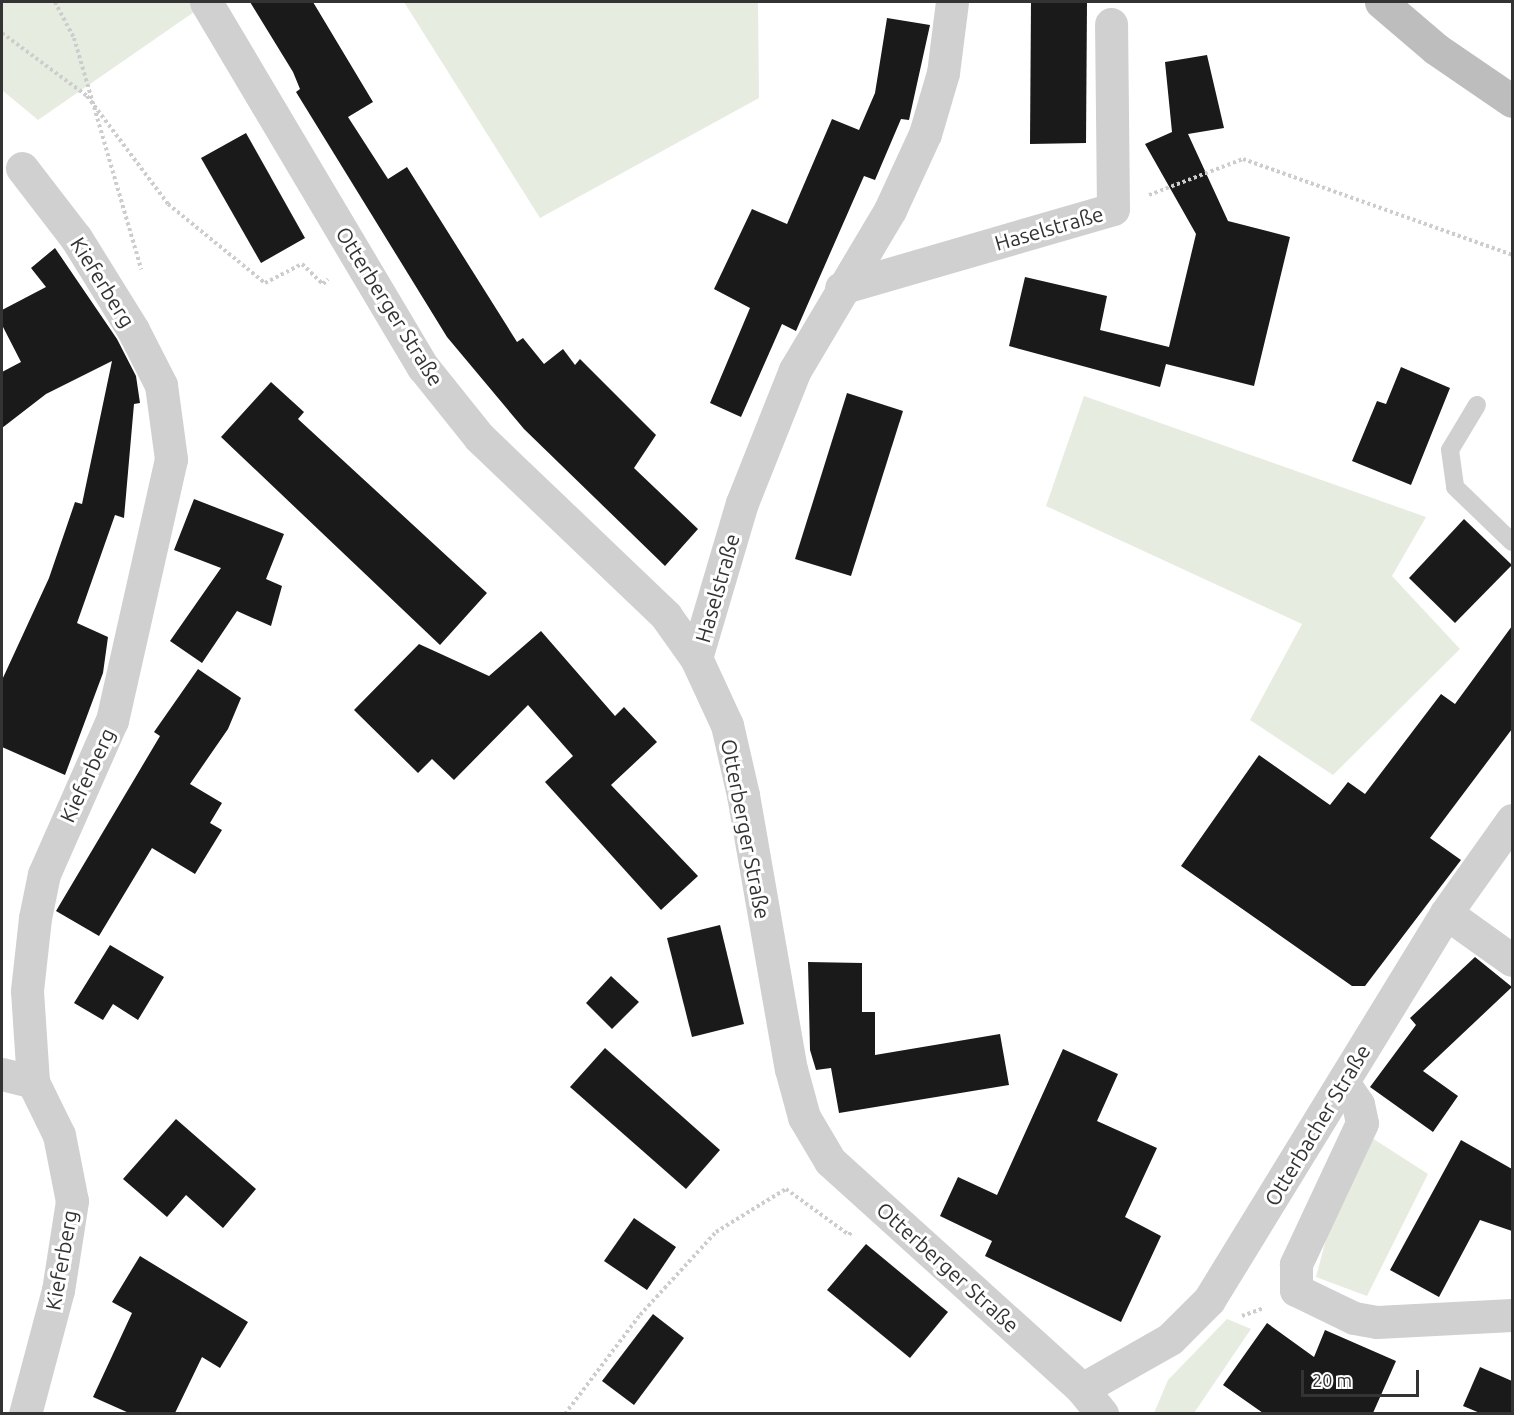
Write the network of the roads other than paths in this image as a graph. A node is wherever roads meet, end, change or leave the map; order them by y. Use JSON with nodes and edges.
{"nodes":[{"id":1,"x":206,"y":2,"type":"edge"},
{"id":2,"x":952,"y":2,"type":"edge"},
{"id":3,"x":1381,"y":2,"type":"edge"},
{"id":4,"x":1111,"y":24,"type":"dead end"},
{"id":5,"x":1512,"y":101,"type":"edge"},
{"id":6,"x":22,"y":168,"type":"dead end"},
{"id":7,"x":841,"y":288,"type":"junction"},
{"id":8,"x":1477,"y":405,"type":"dead end"},
{"id":9,"x":1512,"y":542,"type":"edge"},
{"id":10,"x":696,"y":658,"type":"junction"},
{"id":11,"x":1512,"y":820,"type":"edge"},
{"id":12,"x":1446,"y":913,"type":"junction"},
{"id":13,"x":1512,"y":960,"type":"edge"},
{"id":14,"x":2,"y":1074,"type":"edge"},
{"id":15,"x":33,"y":1082,"type":"junction"},
{"id":16,"x":1343,"y":1082,"type":"junction"},
{"id":17,"x":1512,"y":1316,"type":"edge"},
{"id":18,"x":1092,"y":1401,"type":"edge"},
{"id":19,"x":26,"y":1413,"type":"edge"}],
"edges":[{"from":1,"to":10,"type":"street","name":"Otterberger Straße"},
{"from":2,"to":7,"type":"street","name":"Haselstraße"},
{"from":3,"to":5,"type":"main road"},
{"from":4,"to":7,"type":"street","name":"Haselstraße"},
{"from":6,"to":15,"type":"street","name":"Kieferberg"},
{"from":7,"to":10,"type":"street","name":"Haselstraße"},
{"from":8,"to":9,"type":"lane"},
{"from":10,"to":18,"type":"street","name":"Otterberger Straße"},
{"from":11,"to":12,"type":"street","name":"Otterbacher Straße"},
{"from":12,"to":13,"type":"street"},
{"from":12,"to":16,"type":"street","name":"Otterbacher Straße"},
{"from":14,"to":15,"type":"street"},
{"from":15,"to":19,"type":"street","name":"Kieferberg"},
{"from":16,"to":17,"type":"street"},
{"from":16,"to":18,"type":"street","name":"Otterbacher Straße"}]}
